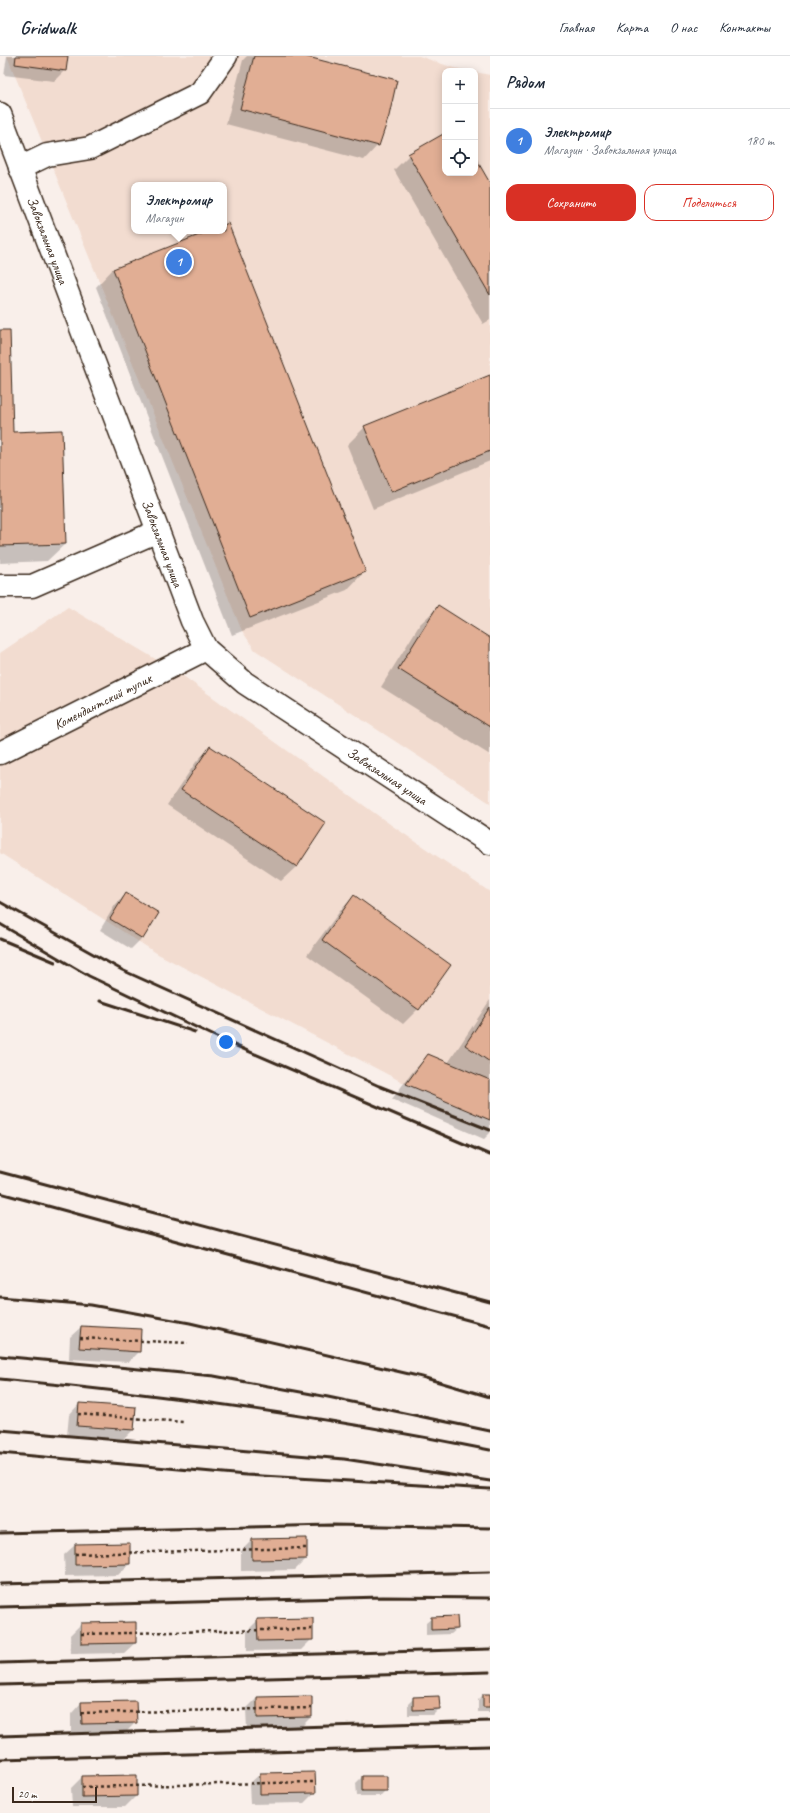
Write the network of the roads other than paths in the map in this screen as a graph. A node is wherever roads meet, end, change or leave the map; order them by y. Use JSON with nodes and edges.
{"nodes":[{"id":1,"x":226,"y":56,"type":"edge"},
{"id":2,"x":0,"y":114,"type":"edge"},
{"id":3,"x":20,"y":168,"type":"junction"},
{"id":4,"x":158,"y":531,"type":"junction"},
{"id":5,"x":0,"y":586,"type":"edge"},
{"id":6,"x":206,"y":649,"type":"junction"},
{"id":7,"x":0,"y":753,"type":"edge"},
{"id":8,"x":490,"y":843,"type":"edge"}],
"edges":[{"from":1,"to":3,"type":"main road"},
{"from":2,"to":3,"type":"main road","name":"Завокзальная улица"},
{"from":3,"to":4,"type":"main road","name":"Завокзальная улица"},
{"from":4,"to":5,"type":"main road"},
{"from":4,"to":6,"type":"main road","name":"Завокзальная улица"},
{"from":6,"to":7,"type":"main road","name":"Комендантский тупик"},
{"from":6,"to":8,"type":"main road","name":"Завокзальная улица"}]}
